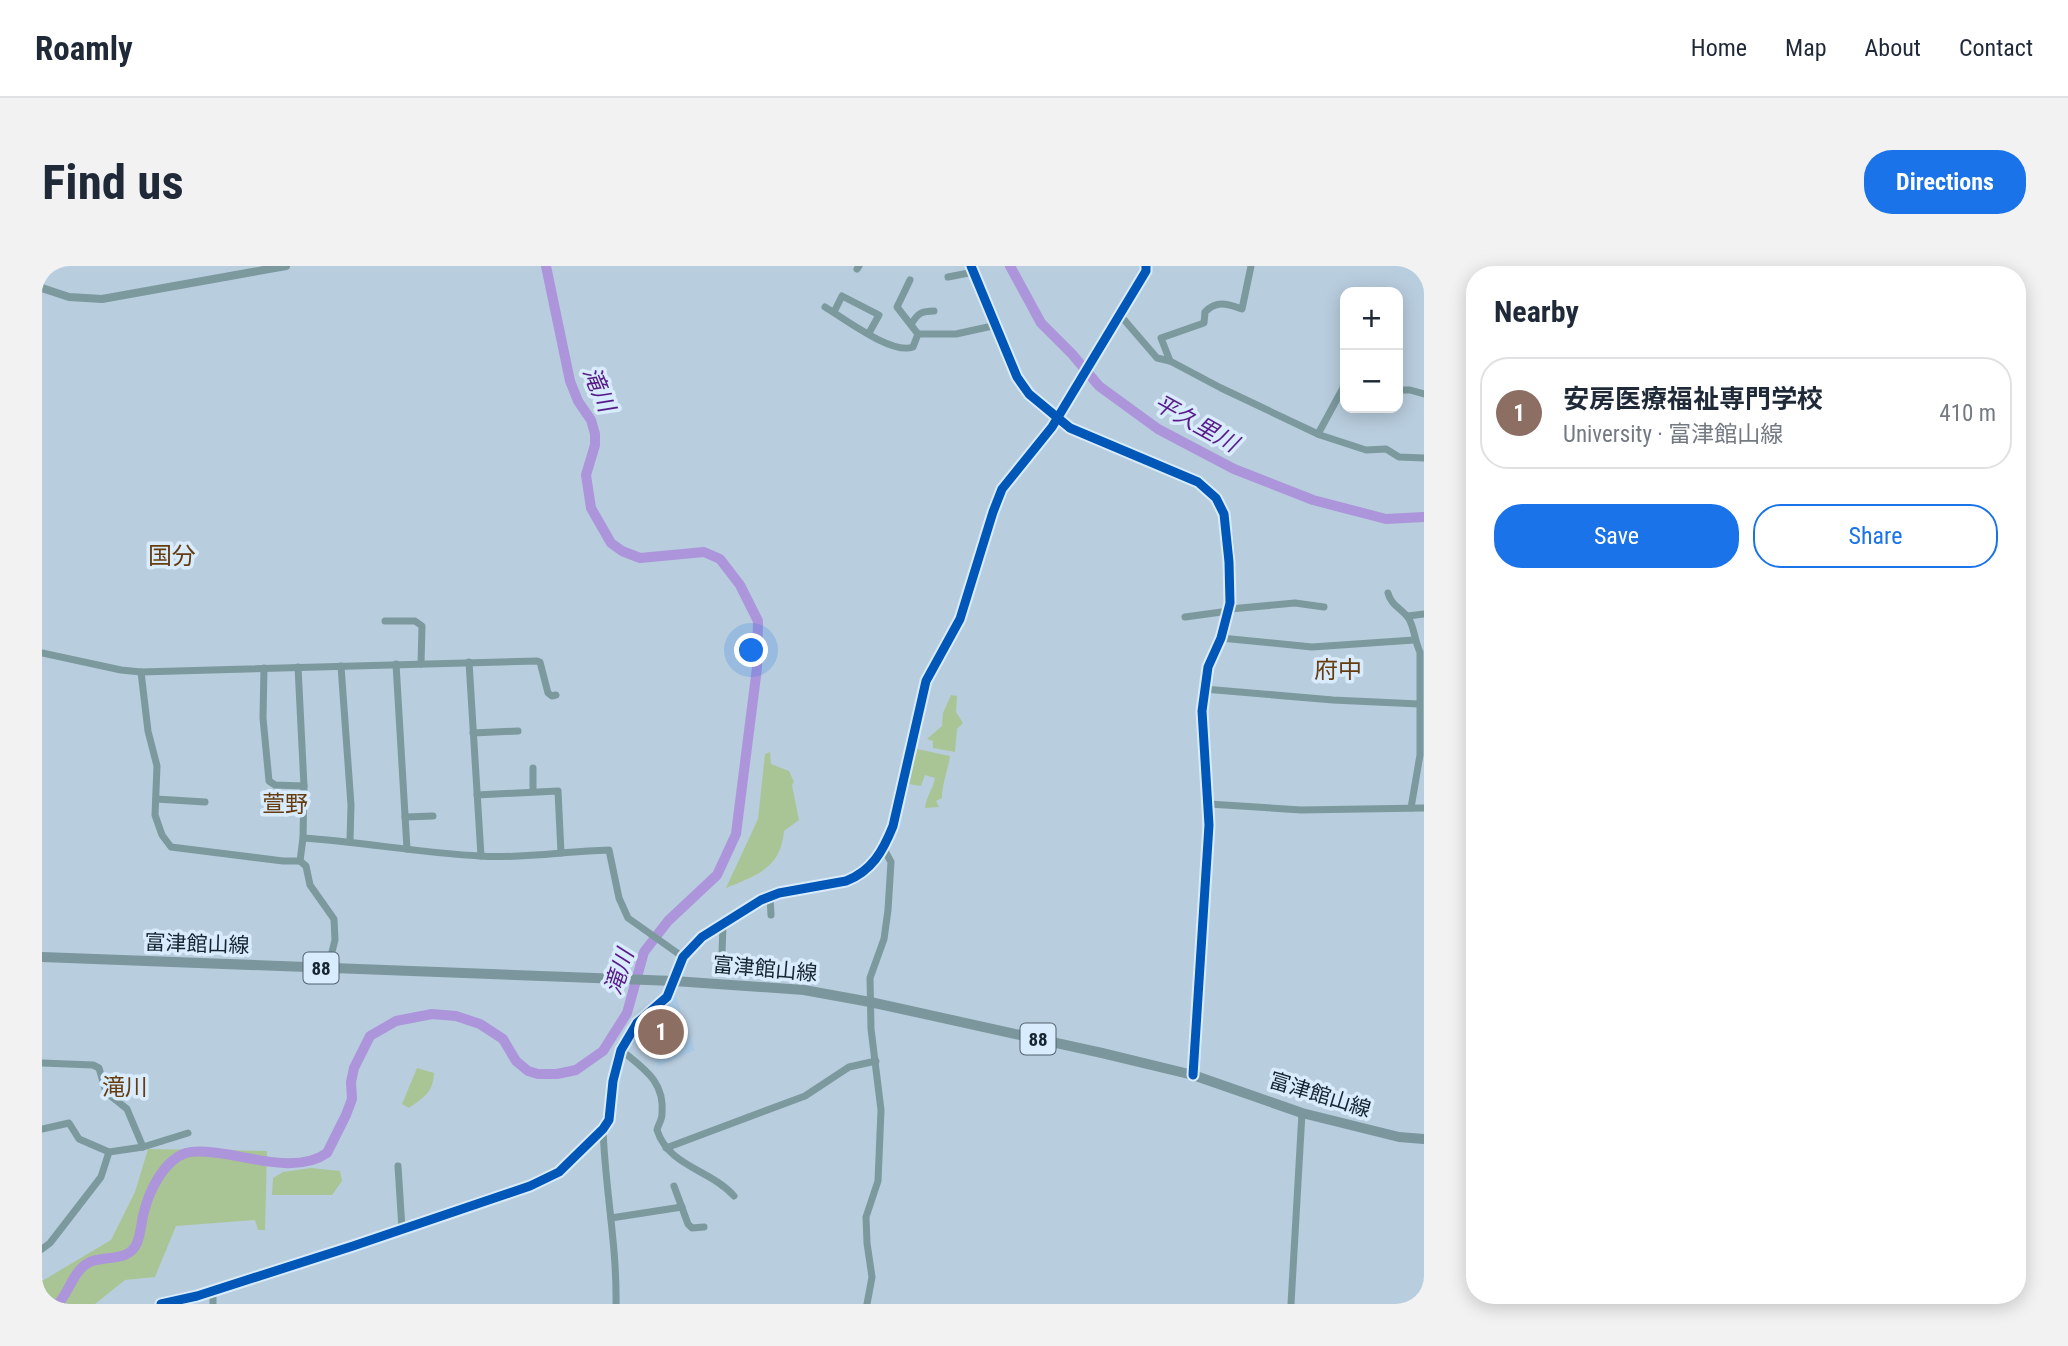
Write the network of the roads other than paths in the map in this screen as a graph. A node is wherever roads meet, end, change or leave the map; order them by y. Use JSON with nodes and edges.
{"nodes":[{"id":1,"x":286,"y":266,"type":"edge"},
{"id":2,"x":1146,"y":266,"type":"edge"},
{"id":3,"x":1251,"y":266,"type":"edge"},
{"id":4,"x":972,"y":269,"type":"edge"},
{"id":5,"x":948,"y":277,"type":"dead end"},
{"id":6,"x":910,"y":279,"type":"dead end"},
{"id":7,"x":42,"y":288,"type":"edge"},
{"id":8,"x":825,"y":307,"type":"dead end"},
{"id":9,"x":934,"y":311,"type":"dead end"},
{"id":10,"x":834,"y":312,"type":"junction"},
{"id":11,"x":1119,"y":315,"type":"junction"},
{"id":12,"x":912,"y":323,"type":"junction"},
{"id":13,"x":996,"y":325,"type":"junction"},
{"id":14,"x":869,"y":333,"type":"junction"},
{"id":15,"x":918,"y":334,"type":"junction"},
{"id":16,"x":1170,"y":361,"type":"junction"},
{"id":17,"x":1403,"y":390,"type":"edge"},
{"id":18,"x":1424,"y":394,"type":"edge"},
{"id":19,"x":1340,"y":396,"type":"edge"},
{"id":20,"x":1057,"y":419,"type":"junction"},
{"id":21,"x":1318,"y":434,"type":"junction"},
{"id":22,"x":1088,"y":436,"type":"joint"},
{"id":23,"x":1424,"y":458,"type":"edge"},
{"id":24,"x":1388,"y":593,"type":"dead end"},
{"id":25,"x":1324,"y":607,"type":"dead end"},
{"id":26,"x":1229,"y":610,"type":"junction"},
{"id":27,"x":1424,"y":614,"type":"edge"},
{"id":28,"x":1408,"y":616,"type":"junction"},
{"id":29,"x":1185,"y":617,"type":"dead end"},
{"id":30,"x":385,"y":621,"type":"dead end"},
{"id":31,"x":1221,"y":638,"type":"junction"},
{"id":32,"x":1414,"y":640,"type":"junction"},
{"id":33,"x":42,"y":653,"type":"edge"},
{"id":34,"x":469,"y":662,"type":"junction"},
{"id":35,"x":396,"y":664,"type":"junction"},
{"id":36,"x":421,"y":664,"type":"junction"},
{"id":37,"x":341,"y":666,"type":"junction"},
{"id":38,"x":298,"y":667,"type":"junction"},
{"id":39,"x":264,"y":668,"type":"junction"},
{"id":40,"x":141,"y":672,"type":"junction"},
{"id":41,"x":1204,"y":689,"type":"junction"},
{"id":42,"x":556,"y":695,"type":"dead end"},
{"id":43,"x":1419,"y":704,"type":"junction"},
{"id":44,"x":518,"y":731,"type":"dead end"},
{"id":45,"x":473,"y":733,"type":"junction"},
{"id":46,"x":533,"y":768,"type":"dead end"},
{"id":47,"x":304,"y":786,"type":"junction"},
{"id":48,"x":533,"y":791,"type":"junction"},
{"id":49,"x":477,"y":795,"type":"junction"},
{"id":50,"x":156,"y":799,"type":"junction"},
{"id":51,"x":205,"y":802,"type":"dead end"},
{"id":52,"x":1209,"y":804,"type":"junction"},
{"id":53,"x":1411,"y":808,"type":"junction"},
{"id":54,"x":1424,"y":808,"type":"edge"},
{"id":55,"x":433,"y":816,"type":"dead end"},
{"id":56,"x":405,"y":817,"type":"junction"},
{"id":57,"x":303,"y":838,"type":"junction"},
{"id":58,"x":350,"y":841,"type":"junction"},
{"id":59,"x":407,"y":849,"type":"junction"},
{"id":60,"x":884,"y":849,"type":"junction"},
{"id":61,"x":561,"y":853,"type":"junction"},
{"id":62,"x":481,"y":856,"type":"junction"},
{"id":63,"x":300,"y":861,"type":"junction"},
{"id":64,"x":771,"y":896,"type":"junction"},
{"id":65,"x":771,"y":915,"type":"dead end"},
{"id":66,"x":723,"y":924,"type":"junction"},
{"id":67,"x":722,"y":954,"type":"dead end"},
{"id":68,"x":42,"y":957,"type":"edge"},
{"id":69,"x":682,"y":957,"type":"junction"},
{"id":70,"x":328,"y":968,"type":"junction"},
{"id":71,"x":674,"y":981,"type":"junction"},
{"id":72,"x":870,"y":1002,"type":"junction"},
{"id":73,"x":621,"y":1050,"type":"junction"},
{"id":74,"x":876,"y":1060,"type":"junction"},
{"id":75,"x":42,"y":1063,"type":"edge"},
{"id":76,"x":1193,"y":1074,"type":"junction"},
{"id":77,"x":1302,"y":1113,"type":"junction"},
{"id":78,"x":42,"y":1129,"type":"edge"},
{"id":79,"x":603,"y":1129,"type":"junction"},
{"id":80,"x":188,"y":1133,"type":"dead end"},
{"id":81,"x":1424,"y":1139,"type":"edge"},
{"id":82,"x":143,"y":1147,"type":"junction"},
{"id":83,"x":666,"y":1148,"type":"junction"},
{"id":84,"x":109,"y":1152,"type":"junction"},
{"id":85,"x":398,"y":1166,"type":"dead end"},
{"id":86,"x":674,"y":1186,"type":"dead end"},
{"id":87,"x":734,"y":1196,"type":"dead end"},
{"id":88,"x":682,"y":1207,"type":"junction"},
{"id":89,"x":611,"y":1218,"type":"junction"},
{"id":90,"x":704,"y":1227,"type":"dead end"},
{"id":91,"x":402,"y":1228,"type":"junction"},
{"id":92,"x":42,"y":1249,"type":"edge"},
{"id":93,"x":213,"y":1291,"type":"junction"},
{"id":94,"x":161,"y":1304,"type":"edge"},
{"id":95,"x":214,"y":1304,"type":"edge"},
{"id":96,"x":616,"y":1304,"type":"edge"},
{"id":97,"x":867,"y":1304,"type":"edge"},
{"id":98,"x":1291,"y":1304,"type":"edge"}],
"edges":[{"from":1,"to":7,"type":"street"},
{"from":2,"to":11,"type":"street"},
{"from":3,"to":16,"type":"street"},
{"from":4,"to":5,"type":"street"},
{"from":4,"to":13,"type":"street"},
{"from":6,"to":12,"type":"street"},
{"from":8,"to":10,"type":"street"},
{"from":9,"to":12,"type":"street"},
{"from":10,"to":14,"type":"street"},
{"from":10,"to":14,"type":"street"},
{"from":11,"to":16,"type":"street"},
{"from":11,"to":20,"type":"street"},
{"from":12,"to":15,"type":"street"},
{"from":13,"to":15,"type":"street"},
{"from":13,"to":20,"type":"street"},
{"from":14,"to":15,"type":"street"},
{"from":16,"to":21,"type":"street"},
{"from":17,"to":18,"type":"street"},
{"from":19,"to":21,"type":"street"},
{"from":20,"to":22,"type":"street"},
{"from":20,"to":60,"type":"street"},
{"from":21,"to":23,"type":"street"},
{"from":22,"to":26,"type":"street"},
{"from":24,"to":28,"type":"street"},
{"from":25,"to":26,"type":"street"},
{"from":26,"to":29,"type":"street"},
{"from":26,"to":31,"type":"street"},
{"from":27,"to":28,"type":"street"},
{"from":28,"to":32,"type":"street"},
{"from":30,"to":36,"type":"street"},
{"from":31,"to":32,"type":"street"},
{"from":31,"to":41,"type":"street"},
{"from":32,"to":43,"type":"street"},
{"from":33,"to":40,"type":"street"},
{"from":34,"to":36,"type":"street"},
{"from":34,"to":42,"type":"street"},
{"from":34,"to":45,"type":"street"},
{"from":35,"to":36,"type":"street"},
{"from":35,"to":37,"type":"street"},
{"from":35,"to":56,"type":"street"},
{"from":37,"to":38,"type":"street"},
{"from":37,"to":58,"type":"street"},
{"from":38,"to":39,"type":"street"},
{"from":38,"to":47,"type":"street"},
{"from":39,"to":40,"type":"street"},
{"from":39,"to":47,"type":"street"},
{"from":40,"to":50,"type":"street"},
{"from":41,"to":43,"type":"street"},
{"from":41,"to":52,"type":"street"},
{"from":43,"to":53,"type":"street"},
{"from":44,"to":45,"type":"street"},
{"from":45,"to":49,"type":"street"},
{"from":46,"to":48,"type":"street"},
{"from":47,"to":57,"type":"street"},
{"from":48,"to":49,"type":"street"},
{"from":48,"to":61,"type":"street"},
{"from":49,"to":62,"type":"street"},
{"from":50,"to":51,"type":"street"},
{"from":50,"to":63,"type":"street"},
{"from":52,"to":53,"type":"street"},
{"from":52,"to":76,"type":"street"},
{"from":53,"to":54,"type":"street"},
{"from":55,"to":56,"type":"street"},
{"from":56,"to":59,"type":"street"},
{"from":57,"to":58,"type":"street"},
{"from":57,"to":63,"type":"street"},
{"from":58,"to":59,"type":"street"},
{"from":59,"to":62,"type":"street"},
{"from":60,"to":64,"type":"street"},
{"from":60,"to":72,"type":"street"},
{"from":61,"to":62,"type":"street"},
{"from":61,"to":69,"type":"street"},
{"from":63,"to":70,"type":"street"},
{"from":64,"to":65,"type":"street"},
{"from":64,"to":66,"type":"street"},
{"from":66,"to":67,"type":"street"},
{"from":66,"to":69,"type":"street"},
{"from":68,"to":70,"type":"main road","name":"富津館山線","number":"88"},
{"from":69,"to":71,"type":"street"},
{"from":70,"to":71,"type":"main road","name":"富津館山線","number":"88"},
{"from":71,"to":72,"type":"main road","name":"富津館山線","number":"88"},
{"from":71,"to":73,"type":"street"},
{"from":72,"to":74,"type":"street"},
{"from":72,"to":76,"type":"main road","name":"富津館山線","number":"88"},
{"from":73,"to":79,"type":"street"},
{"from":73,"to":83,"type":"street"},
{"from":74,"to":83,"type":"street"},
{"from":74,"to":97,"type":"street"},
{"from":75,"to":82,"type":"street"},
{"from":76,"to":77,"type":"main road","name":"富津館山線","number":"88"},
{"from":77,"to":81,"type":"main road","name":"富津館山線","number":"88"},
{"from":77,"to":98,"type":"street"},
{"from":78,"to":84,"type":"street"},
{"from":79,"to":89,"type":"street"},
{"from":79,"to":91,"type":"street"},
{"from":80,"to":82,"type":"street"},
{"from":82,"to":84,"type":"street"},
{"from":83,"to":87,"type":"street"},
{"from":84,"to":92,"type":"street"},
{"from":85,"to":91,"type":"street"},
{"from":86,"to":88,"type":"street"},
{"from":88,"to":89,"type":"street"},
{"from":88,"to":90,"type":"street"},
{"from":89,"to":96,"type":"street"},
{"from":91,"to":93,"type":"street"},
{"from":93,"to":94,"type":"street"},
{"from":93,"to":95,"type":"street"}]}
